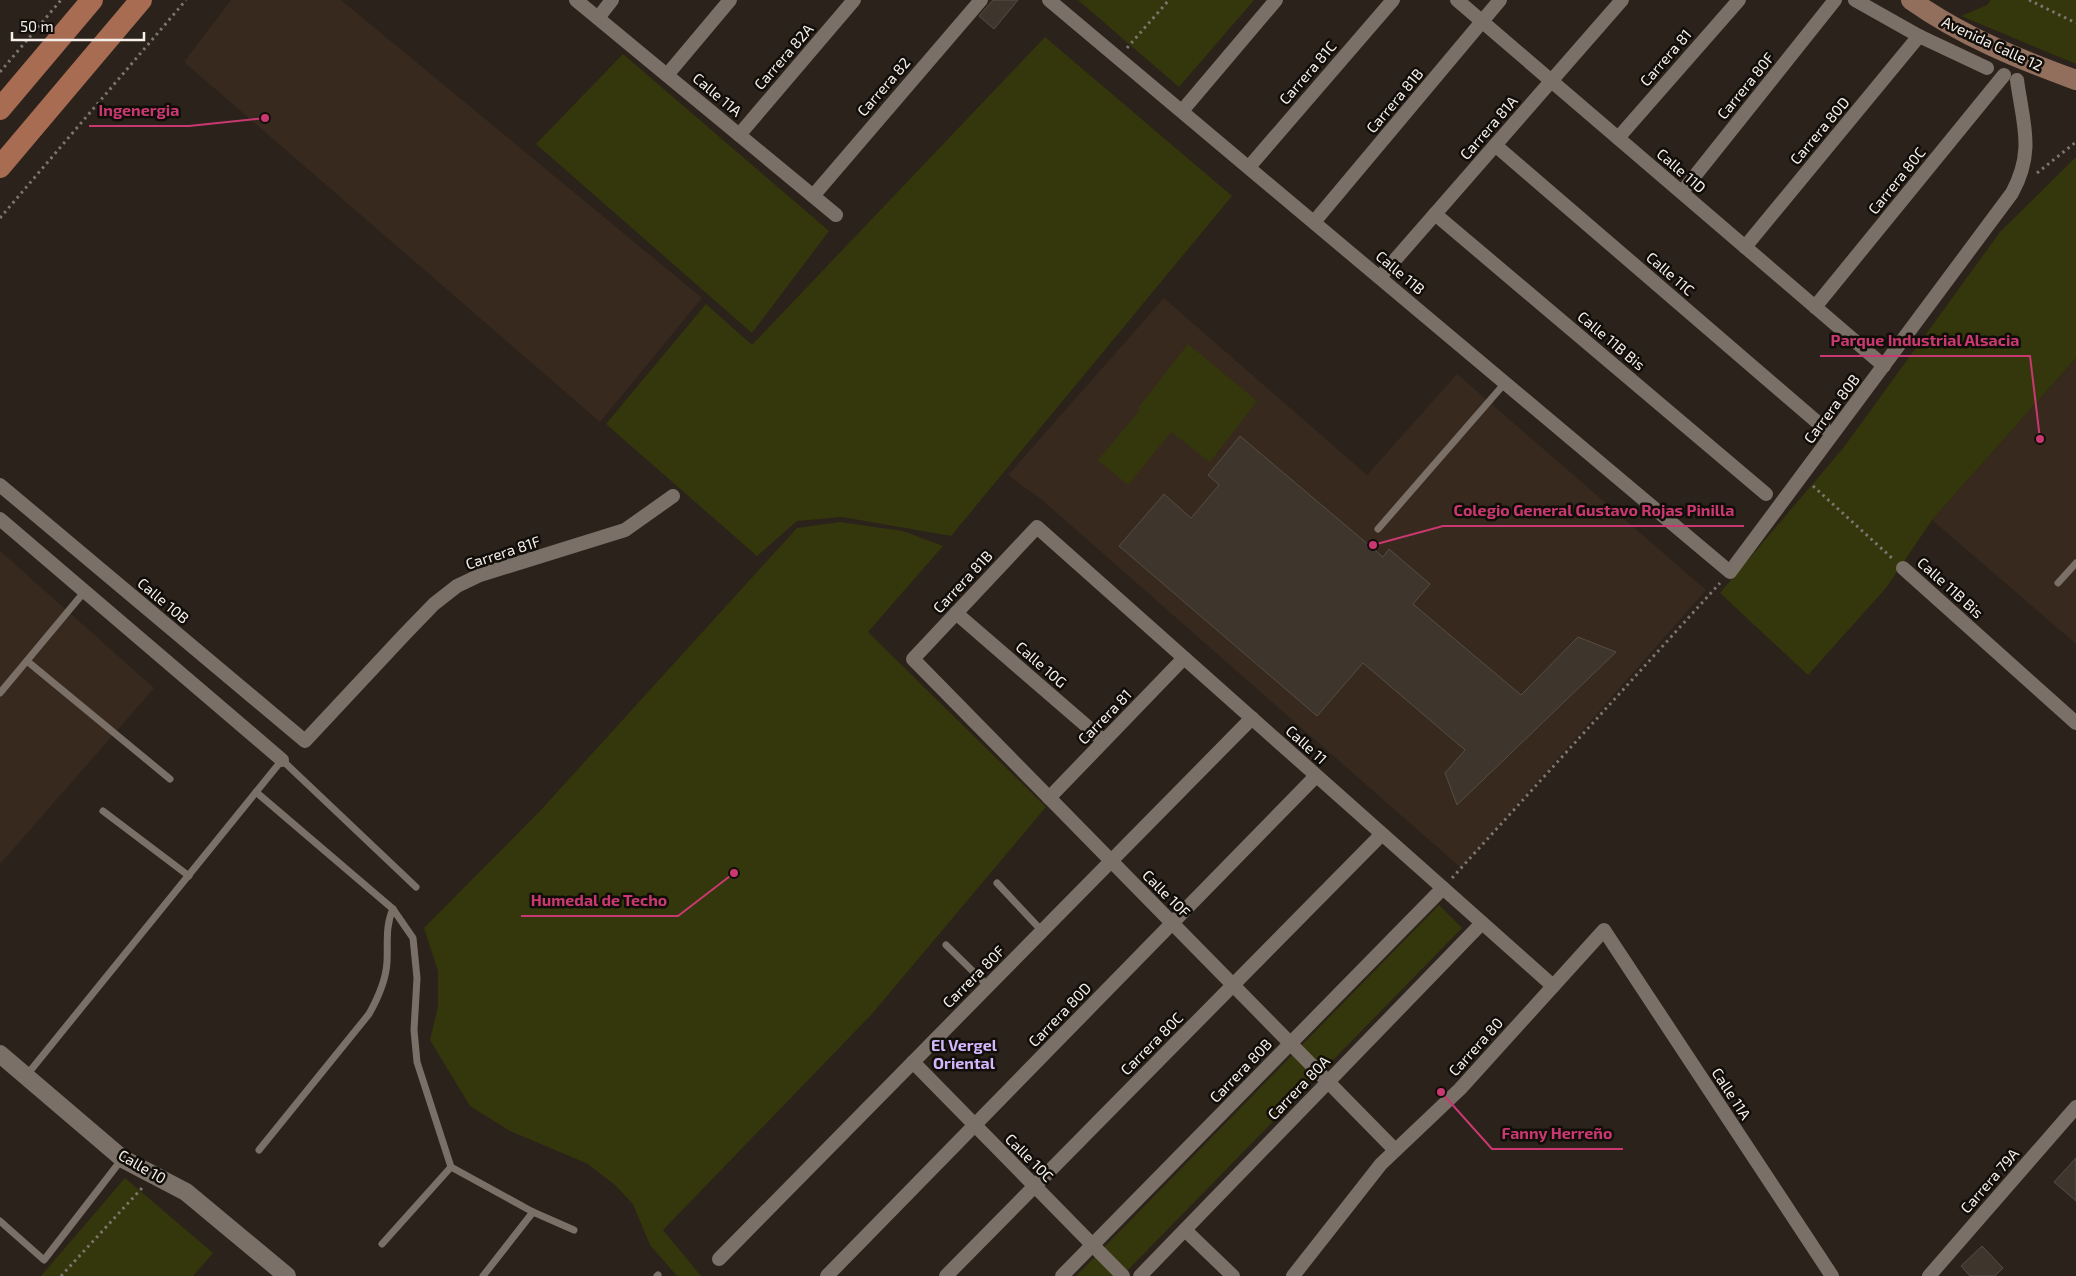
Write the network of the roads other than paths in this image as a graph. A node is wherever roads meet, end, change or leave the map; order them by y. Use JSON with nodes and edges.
{"nodes":[{"id":1,"x":92,"y":0,"type":"edge"},
{"id":2,"x":141,"y":0,"type":"edge"},
{"id":3,"x":576,"y":0,"type":"edge"},
{"id":4,"x":612,"y":0,"type":"edge"},
{"id":5,"x":730,"y":0,"type":"edge"},
{"id":6,"x":854,"y":0,"type":"edge"},
{"id":7,"x":981,"y":0,"type":"edge"},
{"id":8,"x":1276,"y":0,"type":"edge"},
{"id":9,"x":1393,"y":0,"type":"edge"},
{"id":10,"x":1457,"y":0,"type":"edge"},
{"id":11,"x":1500,"y":0,"type":"edge"},
{"id":12,"x":1622,"y":0,"type":"edge"},
{"id":13,"x":1739,"y":0,"type":"edge"},
{"id":14,"x":1835,"y":0,"type":"edge"},
{"id":15,"x":1855,"y":0,"type":"edge"},
{"id":16,"x":1911,"y":0,"type":"edge"},
{"id":17,"x":1053,"y":1,"type":"edge"},
{"id":18,"x":598,"y":18,"type":"junction"},
{"id":19,"x":1482,"y":22,"type":"junction"},
{"id":20,"x":1920,"y":36,"type":"junction"},
{"id":21,"x":1987,"y":68,"type":"dead end"},
{"id":22,"x":667,"y":75,"type":"junction"},
{"id":23,"x":2010,"y":77,"type":"joint"},
{"id":24,"x":2076,"y":80,"type":"edge"},
{"id":25,"x":1551,"y":81,"type":"junction"},
{"id":26,"x":0,"y":109,"type":"edge"},
{"id":27,"x":1182,"y":111,"type":"junction"},
{"id":28,"x":739,"y":134,"type":"junction"},
{"id":29,"x":1618,"y":138,"type":"junction"},
{"id":30,"x":1495,"y":146,"type":"junction"},
{"id":31,"x":0,"y":167,"type":"edge"},
{"id":32,"x":1249,"y":168,"type":"junction"},
{"id":33,"x":1682,"y":192,"type":"junction"},
{"id":34,"x":812,"y":196,"type":"junction"},
{"id":35,"x":1435,"y":214,"type":"junction"},
{"id":36,"x":836,"y":215,"type":"dead end"},
{"id":37,"x":1314,"y":222,"type":"junction"},
{"id":38,"x":1745,"y":247,"type":"junction"},
{"id":39,"x":1380,"y":277,"type":"junction"},
{"id":40,"x":1815,"y":307,"type":"junction"},
{"id":41,"x":1884,"y":366,"type":"junction"},
{"id":42,"x":1506,"y":383,"type":"junction"},
{"id":43,"x":1824,"y":428,"type":"dead end"},
{"id":44,"x":0,"y":486,"type":"edge"},
{"id":45,"x":1766,"y":494,"type":"dead end"},
{"id":46,"x":673,"y":496,"type":"dead end"},
{"id":47,"x":0,"y":519,"type":"edge"},
{"id":48,"x":1037,"y":528,"type":"joint"},
{"id":49,"x":1378,"y":530,"type":"dead end"},
{"id":50,"x":2076,"y":563,"type":"edge"},
{"id":51,"x":1903,"y":568,"type":"road end"},
{"id":52,"x":1730,"y":572,"type":"joint"},
{"id":53,"x":2058,"y":583,"type":"dead end"},
{"id":54,"x":85,"y":592,"type":"junction"},
{"id":55,"x":956,"y":614,"type":"junction"},
{"id":56,"x":1184,"y":658,"type":"junction"},
{"id":57,"x":913,"y":659,"type":"joint"},
{"id":58,"x":27,"y":661,"type":"junction"},
{"id":59,"x":0,"y":693,"type":"edge"},
{"id":60,"x":1252,"y":718,"type":"junction"},
{"id":61,"x":2076,"y":723,"type":"edge"},
{"id":62,"x":305,"y":741,"type":"joint"},
{"id":63,"x":1104,"y":741,"type":"junction"},
{"id":64,"x":282,"y":760,"type":"junction"},
{"id":65,"x":1316,"y":776,"type":"junction"},
{"id":66,"x":170,"y":779,"type":"dead end"},
{"id":67,"x":256,"y":792,"type":"junction"},
{"id":68,"x":1049,"y":798,"type":"junction"},
{"id":69,"x":103,"y":811,"type":"dead end"},
{"id":70,"x":1382,"y":834,"type":"junction"},
{"id":71,"x":1111,"y":861,"type":"junction"},
{"id":72,"x":189,"y":876,"type":"junction"},
{"id":73,"x":997,"y":882,"type":"dead end"},
{"id":74,"x":416,"y":887,"type":"dead end"},
{"id":75,"x":1443,"y":888,"type":"junction"},
{"id":76,"x":393,"y":909,"type":"junction"},
{"id":77,"x":1172,"y":923,"type":"junction"},
{"id":78,"x":1482,"y":923,"type":"junction"},
{"id":79,"x":1604,"y":930,"type":"joint"},
{"id":80,"x":1042,"y":931,"type":"junction"},
{"id":81,"x":946,"y":945,"type":"dead end"},
{"id":82,"x":1233,"y":985,"type":"junction"},
{"id":83,"x":988,"y":986,"type":"junction"},
{"id":84,"x":1553,"y":986,"type":"junction"},
{"id":85,"x":1290,"y":1044,"type":"junction"},
{"id":86,"x":0,"y":1054,"type":"edge"},
{"id":87,"x":913,"y":1062,"type":"junction"},
{"id":88,"x":26,"y":1076,"type":"junction"},
{"id":89,"x":1328,"y":1082,"type":"junction"},
{"id":90,"x":2076,"y":1107,"type":"edge"},
{"id":91,"x":974,"y":1125,"type":"junction"},
{"id":92,"x":259,"y":1150,"type":"dead end"},
{"id":93,"x":1395,"y":1150,"type":"junction"},
{"id":94,"x":123,"y":1159,"type":"junction"},
{"id":95,"x":451,"y":1168,"type":"junction"},
{"id":96,"x":1034,"y":1186,"type":"junction"},
{"id":97,"x":533,"y":1212,"type":"junction"},
{"id":98,"x":0,"y":1221,"type":"edge"},
{"id":99,"x":574,"y":1230,"type":"dead end"},
{"id":100,"x":1185,"y":1230,"type":"junction"},
{"id":101,"x":382,"y":1244,"type":"dead end"},
{"id":102,"x":1093,"y":1245,"type":"junction"},
{"id":103,"x":719,"y":1259,"type":"dead end"},
{"id":104,"x":287,"y":1276,"type":"edge"},
{"id":105,"x":483,"y":1276,"type":"edge"},
{"id":106,"x":827,"y":1276,"type":"edge"},
{"id":107,"x":946,"y":1276,"type":"edge"},
{"id":108,"x":1062,"y":1276,"type":"edge"},
{"id":109,"x":1123,"y":1276,"type":"edge"},
{"id":110,"x":1140,"y":1276,"type":"edge"},
{"id":111,"x":1233,"y":1276,"type":"edge"},
{"id":112,"x":1293,"y":1276,"type":"edge"},
{"id":113,"x":1832,"y":1276,"type":"edge"},
{"id":114,"x":1929,"y":1276,"type":"edge"}],
"edges":[{"from":1,"to":26,"type":"main road"},
{"from":2,"to":31,"type":"main road"},
{"from":3,"to":18,"type":"street","name":"Calle 11A"},
{"from":4,"to":18,"type":"street"},
{"from":5,"to":22,"type":"street"},
{"from":6,"to":28,"type":"street","name":"Carrera 82A"},
{"from":7,"to":34,"type":"street","name":"Carrera 82"},
{"from":8,"to":27,"type":"street"},
{"from":9,"to":32,"type":"street","name":"Carrera 81C"},
{"from":10,"to":19,"type":"street","name":"Calle 11D"},
{"from":11,"to":19,"type":"street","name":"Carrera 81B"},
{"from":12,"to":25,"type":"street","name":"Carrera 81A"},
{"from":13,"to":29,"type":"street","name":"Carrera 81"},
{"from":14,"to":33,"type":"street","name":"Carrera 80F"},
{"from":15,"to":20,"type":"street"},
{"from":16,"to":24,"type":"main road","name":"Avenida Calle 12"},
{"from":17,"to":27,"type":"street","name":"Calle 11B"},
{"from":18,"to":22,"type":"street","name":"Calle 11A"},
{"from":19,"to":25,"type":"street","name":"Calle 11D"},
{"from":19,"to":37,"type":"street","name":"Carrera 81B"},
{"from":20,"to":21,"type":"street"},
{"from":20,"to":38,"type":"street","name":"Carrera 80D"},
{"from":22,"to":28,"type":"street","name":"Calle 11A"},
{"from":23,"to":40,"type":"street","name":"Carrera 80C"},
{"from":23,"to":41,"type":"street","name":"Carrera 80B"},
{"from":25,"to":29,"type":"street","name":"Calle 11D"},
{"from":25,"to":30,"type":"street","name":"Carrera 81A"},
{"from":27,"to":32,"type":"street","name":"Calle 11B"},
{"from":28,"to":34,"type":"street","name":"Calle 11A"},
{"from":29,"to":33,"type":"street","name":"Calle 11D"},
{"from":30,"to":35,"type":"street","name":"Carrera 81A"},
{"from":30,"to":43,"type":"street","name":"Calle 11C"},
{"from":32,"to":37,"type":"street","name":"Calle 11B"},
{"from":33,"to":38,"type":"street","name":"Calle 11D"},
{"from":34,"to":36,"type":"street","name":"Calle 11A"},
{"from":35,"to":39,"type":"street","name":"Carrera 81A"},
{"from":35,"to":45,"type":"street","name":"Calle 11B Bis"},
{"from":37,"to":39,"type":"street","name":"Calle 11B"},
{"from":38,"to":40,"type":"street","name":"Calle 11D"},
{"from":39,"to":42,"type":"street","name":"Calle 11B"},
{"from":40,"to":41,"type":"street","name":"Calle 11D"},
{"from":41,"to":52,"type":"street","name":"Carrera 80B"},
{"from":42,"to":49,"type":"lane"},
{"from":42,"to":52,"type":"street","name":"Calle 11B"},
{"from":44,"to":62,"type":"street","name":"Calle 10B"},
{"from":46,"to":62,"type":"street","name":"Carrera 81F"},
{"from":47,"to":54,"type":"street"},
{"from":48,"to":55,"type":"street","name":"Carrera 81B"},
{"from":48,"to":56,"type":"street","name":"Calle 11"},
{"from":50,"to":53,"type":"lane"},
{"from":51,"to":61,"type":"street","name":"Calle 11B Bis"},
{"from":54,"to":58,"type":"lane"},
{"from":54,"to":64,"type":"street"},
{"from":55,"to":57,"type":"street","name":"Carrera 81B"},
{"from":55,"to":63,"type":"street","name":"Calle 10G"},
{"from":56,"to":60,"type":"street","name":"Calle 11"},
{"from":56,"to":63,"type":"street","name":"Carrera 81"},
{"from":57,"to":68,"type":"street","name":"Calle 10F"},
{"from":58,"to":59,"type":"lane"},
{"from":58,"to":66,"type":"lane"},
{"from":60,"to":65,"type":"street","name":"Calle 11"},
{"from":60,"to":71,"type":"street","name":"Carrera 80F"},
{"from":63,"to":68,"type":"street","name":"Carrera 81"},
{"from":64,"to":67,"type":"lane"},
{"from":64,"to":74,"type":"lane"},
{"from":65,"to":70,"type":"street","name":"Calle 11"},
{"from":65,"to":77,"type":"street","name":"Carrera 80D"},
{"from":67,"to":72,"type":"lane"},
{"from":67,"to":76,"type":"lane"},
{"from":68,"to":71,"type":"street","name":"Calle 10F"},
{"from":69,"to":72,"type":"lane"},
{"from":70,"to":75,"type":"street","name":"Calle 11"},
{"from":70,"to":82,"type":"street","name":"Carrera 80C"},
{"from":71,"to":77,"type":"street","name":"Calle 10F"},
{"from":71,"to":80,"type":"street","name":"Carrera 80F"},
{"from":72,"to":88,"type":"lane"},
{"from":73,"to":80,"type":"lane"},
{"from":75,"to":78,"type":"street","name":"Calle 11"},
{"from":75,"to":85,"type":"street","name":"Carrera 80B"},
{"from":76,"to":92,"type":"lane"},
{"from":76,"to":95,"type":"lane"},
{"from":77,"to":82,"type":"street","name":"Calle 10F"},
{"from":77,"to":91,"type":"street","name":"Carrera 80D"},
{"from":78,"to":84,"type":"street","name":"Calle 11"},
{"from":78,"to":89,"type":"street","name":"Carrera 80A"},
{"from":79,"to":84,"type":"street","name":"Carrera 80"},
{"from":79,"to":113,"type":"street","name":"Calle 11A"},
{"from":80,"to":83,"type":"street","name":"Carrera 80F"},
{"from":81,"to":83,"type":"lane"},
{"from":82,"to":85,"type":"street","name":"Calle 10F"},
{"from":82,"to":96,"type":"street","name":"Carrera 80C"},
{"from":83,"to":87,"type":"street","name":"Carrera 80F"},
{"from":84,"to":93,"type":"street","name":"Carrera 80"},
{"from":85,"to":89,"type":"street","name":"Calle 10F"},
{"from":85,"to":102,"type":"street","name":"Carrera 80B"},
{"from":86,"to":88,"type":"street","name":"Calle 10"},
{"from":87,"to":91,"type":"street","name":"Calle 10C"},
{"from":87,"to":103,"type":"street","name":"Carrera 80F"},
{"from":88,"to":94,"type":"street","name":"Calle 10"},
{"from":89,"to":93,"type":"street","name":"Calle 10F"},
{"from":89,"to":100,"type":"street","name":"Carrera 80A"},
{"from":90,"to":114,"type":"street","name":"Carrera 79A"},
{"from":91,"to":96,"type":"street","name":"Calle 10C"},
{"from":91,"to":106,"type":"street","name":"Carrera 80D"},
{"from":93,"to":112,"type":"street","name":"Carrera 80"},
{"from":94,"to":98,"type":"lane"},
{"from":94,"to":104,"type":"street","name":"Calle 10"},
{"from":95,"to":97,"type":"lane"},
{"from":95,"to":101,"type":"lane"},
{"from":96,"to":102,"type":"street","name":"Calle 10C"},
{"from":96,"to":107,"type":"street","name":"Carrera 80C"},
{"from":97,"to":99,"type":"lane"},
{"from":97,"to":105,"type":"lane"},
{"from":100,"to":110,"type":"street","name":"Carrera 80A"},
{"from":100,"to":111,"type":"street"},
{"from":102,"to":108,"type":"street","name":"Carrera 80B"},
{"from":102,"to":109,"type":"street","name":"Calle 10C"}]}
